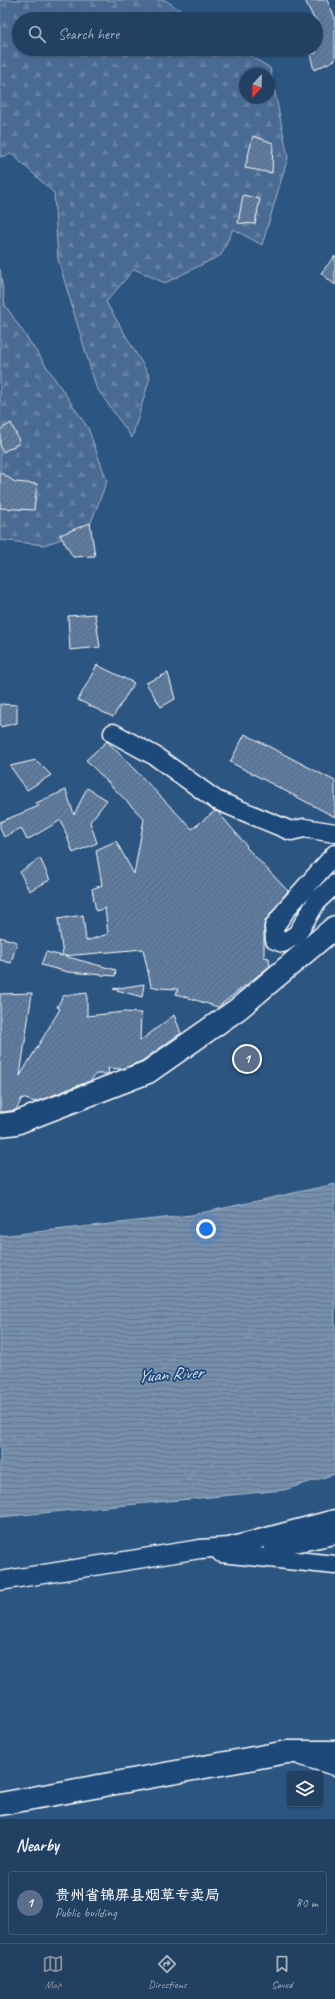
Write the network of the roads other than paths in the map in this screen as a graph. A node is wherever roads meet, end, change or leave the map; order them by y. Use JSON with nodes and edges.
{"nodes":[{"id":1,"x":113,"y":733,"type":"dead end"},
{"id":2,"x":335,"y":833,"type":"edge"},
{"id":3,"x":335,"y":854,"type":"edge"},
{"id":4,"x":335,"y":884,"type":"edge"},
{"id":5,"x":335,"y":927,"type":"edge"},
{"id":6,"x":0,"y":1125,"type":"edge"},
{"id":7,"x":335,"y":1519,"type":"edge"},
{"id":8,"x":335,"y":1535,"type":"edge"},
{"id":9,"x":200,"y":1549,"type":"junction"},
{"id":10,"x":233,"y":1556,"type":"junction"},
{"id":11,"x":335,"y":1565,"type":"edge"},
{"id":12,"x":0,"y":1581,"type":"edge"},
{"id":13,"x":287,"y":1752,"type":"junction"},
{"id":14,"x":335,"y":1752,"type":"edge"},
{"id":15,"x":335,"y":1766,"type":"edge"},
{"id":16,"x":0,"y":1804,"type":"edge"}],
"edges":[{"from":1,"to":2,"type":"street"},
{"from":3,"to":4,"type":"street"},
{"from":5,"to":6,"type":"main road"},
{"from":7,"to":9,"type":"street"},
{"from":8,"to":10,"type":"street"},
{"from":9,"to":10,"type":"street"},
{"from":9,"to":12,"type":"street"},
{"from":10,"to":11,"type":"street"},
{"from":13,"to":14,"type":"main road"},
{"from":13,"to":15,"type":"street"},
{"from":13,"to":16,"type":"main road"}]}
